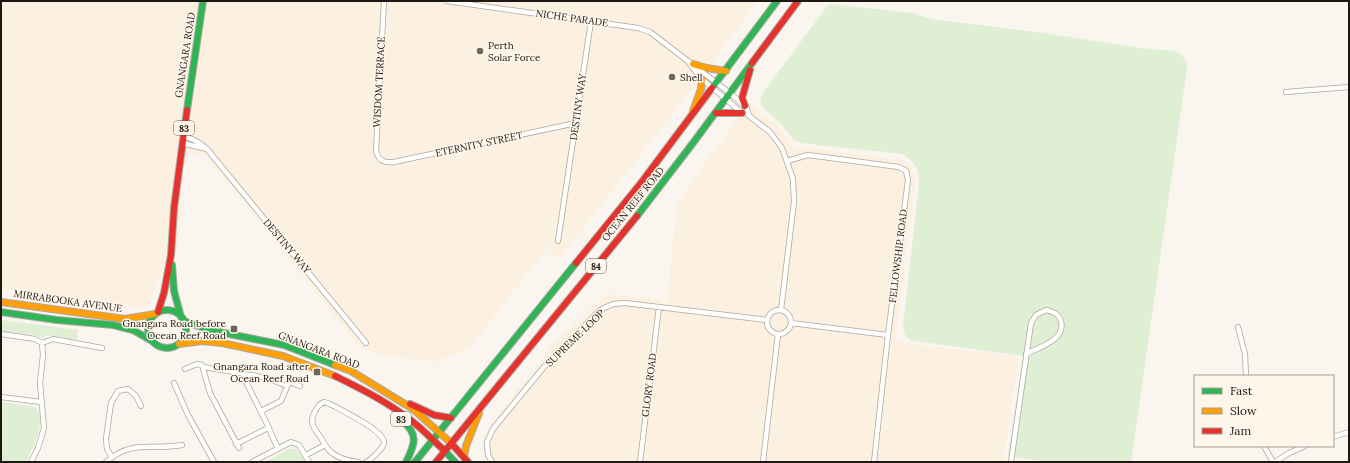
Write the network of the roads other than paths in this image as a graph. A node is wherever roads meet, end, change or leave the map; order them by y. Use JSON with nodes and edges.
{"nodes":[{"id":1,"x":203,"y":1,"type":"edge"},
{"id":2,"x":384,"y":1,"type":"edge"},
{"id":3,"x":447,"y":1,"type":"edge"},
{"id":4,"x":777,"y":1,"type":"edge"},
{"id":5,"x":798,"y":1,"type":"edge"},
{"id":6,"x":591,"y":21,"type":"junction"},
{"id":7,"x":687,"y":60,"type":"junction"},
{"id":8,"x":693,"y":64,"type":"junction"},
{"id":9,"x":752,"y":64,"type":"junction"},
{"id":10,"x":726,"y":70,"type":"junction"},
{"id":11,"x":702,"y":80,"type":"junction"},
{"id":12,"x":717,"y":83,"type":"junction"},
{"id":13,"x":1349,"y":87,"type":"edge"},
{"id":14,"x":712,"y":88,"type":"junction"},
{"id":15,"x":1286,"y":92,"type":"dead end"},
{"id":16,"x":731,"y":94,"type":"junction"},
{"id":17,"x":726,"y":100,"type":"junction"},
{"id":18,"x":744,"y":106,"type":"junction"},
{"id":19,"x":716,"y":113,"type":"junction"},
{"id":20,"x":742,"y":113,"type":"junction"},
{"id":21,"x":749,"y":116,"type":"junction"},
{"id":22,"x":692,"y":117,"type":"junction"},
{"id":23,"x":576,"y":123,"type":"junction"},
{"id":24,"x":183,"y":136,"type":"junction"},
{"id":25,"x":182,"y":143,"type":"junction"},
{"id":26,"x":207,"y":149,"type":"junction"},
{"id":27,"x":382,"y":161,"type":"joint"},
{"id":28,"x":788,"y":161,"type":"junction"},
{"id":29,"x":558,"y":240,"type":"dead end"},
{"id":30,"x":171,"y":255,"type":"junction"},
{"id":31,"x":1,"y":302,"type":"edge"},
{"id":32,"x":659,"y":307,"type":"junction"},
{"id":33,"x":781,"y":310,"type":"junction"},
{"id":34,"x":1,"y":312,"type":"edge"},
{"id":35,"x":157,"y":313,"type":"junction"},
{"id":36,"x":183,"y":319,"type":"junction"},
{"id":37,"x":767,"y":320,"type":"junction"},
{"id":38,"x":791,"y":323,"type":"junction"},
{"id":39,"x":1238,"y":327,"type":"dead end"},
{"id":40,"x":1,"y":334,"type":"edge"},
{"id":41,"x":778,"y":334,"type":"junction"},
{"id":42,"x":888,"y":335,"type":"junction"},
{"id":43,"x":152,"y":341,"type":"junction"},
{"id":44,"x":42,"y":343,"type":"junction"},
{"id":45,"x":366,"y":343,"type":"dead end"},
{"id":46,"x":179,"y":344,"type":"junction"},
{"id":47,"x":102,"y":348,"type":"dead end"},
{"id":48,"x":1026,"y":354,"type":"junction"},
{"id":49,"x":203,"y":367,"type":"junction"},
{"id":50,"x":185,"y":369,"type":"dead end"},
{"id":51,"x":245,"y":375,"type":"junction"},
{"id":52,"x":1246,"y":375,"type":"edge"},
{"id":53,"x":174,"y":383,"type":"dead end"},
{"id":54,"x":288,"y":386,"type":"junction"},
{"id":55,"x":300,"y":386,"type":"dead end"},
{"id":56,"x":371,"y":394,"type":"junction"},
{"id":57,"x":1,"y":397,"type":"edge"},
{"id":58,"x":398,"y":400,"type":"junction"},
{"id":59,"x":41,"y":402,"type":"junction"},
{"id":60,"x":141,"y":406,"type":"dead end"},
{"id":61,"x":482,"y":406,"type":"junction"},
{"id":62,"x":261,"y":411,"type":"junction"},
{"id":63,"x":451,"y":418,"type":"junction"},
{"id":64,"x":268,"y":428,"type":"junction"},
{"id":65,"x":439,"y":432,"type":"junction"},
{"id":66,"x":1349,"y":432,"type":"edge"},
{"id":67,"x":1334,"y":437,"type":"edge"},
{"id":68,"x":433,"y":440,"type":"junction"},
{"id":69,"x":451,"y":443,"type":"junction"},
{"id":70,"x":182,"y":445,"type":"dead end"},
{"id":71,"x":325,"y":445,"type":"junction"},
{"id":72,"x":1265,"y":447,"type":"edge"},
{"id":73,"x":1303,"y":447,"type":"edge"},
{"id":74,"x":278,"y":449,"type":"junction"},
{"id":75,"x":445,"y":451,"type":"junction"},
{"id":76,"x":306,"y":455,"type":"junction"},
{"id":77,"x":112,"y":457,"type":"junction"},
{"id":78,"x":466,"y":460,"type":"edge"},
{"id":79,"x":31,"y":462,"type":"edge"},
{"id":80,"x":106,"y":462,"type":"edge"},
{"id":81,"x":214,"y":462,"type":"edge"},
{"id":82,"x":252,"y":462,"type":"edge"},
{"id":83,"x":309,"y":462,"type":"edge"},
{"id":84,"x":358,"y":462,"type":"edge"},
{"id":85,"x":366,"y":462,"type":"edge"},
{"id":86,"x":406,"y":462,"type":"edge"},
{"id":87,"x":415,"y":462,"type":"edge"},
{"id":88,"x":436,"y":462,"type":"edge"},
{"id":89,"x":455,"y":462,"type":"edge"},
{"id":90,"x":492,"y":462,"type":"edge"},
{"id":91,"x":640,"y":462,"type":"edge"},
{"id":92,"x":763,"y":462,"type":"edge"},
{"id":93,"x":874,"y":462,"type":"edge"},
{"id":94,"x":1011,"y":462,"type":"edge"},
{"id":95,"x":1274,"y":462,"type":"edge"}],
"edges":[{"from":1,"to":24,"type":"main road","name":"GNANGARA ROAD","number":"83"},
{"from":2,"to":27,"type":"street","name":"WISDOM TERRACE"},
{"from":3,"to":6,"type":"street","name":"NICHE PARADE"},
{"from":4,"to":10,"type":"main road","name":"OCEAN REEF ROAD","number":"84"},
{"from":5,"to":9,"type":"main road","name":"OCEAN REEF ROAD","number":"84"},
{"from":6,"to":7,"type":"street","name":"NICHE PARADE"},
{"from":6,"to":23,"type":"street","name":"DESTINY WAY"},
{"from":7,"to":8,"type":"street","name":"NICHE PARADE"},
{"from":7,"to":11,"type":"street","name":"NICHE PARADE"},
{"from":8,"to":10,"type":"main road"},
{"from":8,"to":12,"type":"street","name":"NICHE PARADE"},
{"from":9,"to":16,"type":"main road","name":"OCEAN REEF ROAD","number":"84"},
{"from":9,"to":18,"type":"main road"},
{"from":10,"to":12,"type":"main road","name":"OCEAN REEF ROAD","number":"84"},
{"from":11,"to":14,"type":"street","name":"NICHE PARADE"},
{"from":11,"to":22,"type":"main road"},
{"from":12,"to":14,"type":"main road","name":"OCEAN REEF ROAD","number":"84"},
{"from":12,"to":16,"type":"street","name":"NICHE PARADE"},
{"from":13,"to":15,"type":"street"},
{"from":14,"to":17,"type":"street","name":"NICHE PARADE"},
{"from":14,"to":22,"type":"main road","name":"OCEAN REEF ROAD","number":"84"},
{"from":16,"to":17,"type":"main road","name":"OCEAN REEF ROAD","number":"84"},
{"from":16,"to":18,"type":"street","name":"NICHE PARADE"},
{"from":17,"to":19,"type":"main road","name":"OCEAN REEF ROAD","number":"84"},
{"from":17,"to":20,"type":"street","name":"NICHE PARADE"},
{"from":18,"to":21,"type":"street"},
{"from":19,"to":20,"type":"main road"},
{"from":19,"to":61,"type":"main road","name":"OCEAN REEF ROAD","number":"84"},
{"from":20,"to":21,"type":"street","name":"NICHE PARADE"},
{"from":21,"to":28,"type":"street"},
{"from":22,"to":63,"type":"main road","name":"OCEAN REEF ROAD","number":"84"},
{"from":23,"to":27,"type":"street","name":"ETERNITY STREET"},
{"from":23,"to":29,"type":"street","name":"DESTINY WAY"},
{"from":24,"to":25,"type":"main road","name":"GNANGARA ROAD","number":"83"},
{"from":24,"to":26,"type":"street","name":"DESTINY WAY"},
{"from":25,"to":26,"type":"street"},
{"from":25,"to":30,"type":"main road","name":"GNANGARA ROAD","number":"83"},
{"from":26,"to":45,"type":"street","name":"DESTINY WAY"},
{"from":28,"to":33,"type":"street"},
{"from":28,"to":42,"type":"street","name":"FELLOWSHIP ROAD"},
{"from":30,"to":35,"type":"main road","name":"GNANGARA ROAD","number":"83"},
{"from":30,"to":36,"type":"main road","name":"GNANGARA ROAD","number":"83"},
{"from":31,"to":35,"type":"main road","name":"MIRRABOOKA AVENUE"},
{"from":32,"to":37,"type":"street","name":"SUPREME LOOP"},
{"from":32,"to":90,"type":"street","name":"SUPREME LOOP"},
{"from":32,"to":91,"type":"street","name":"GLORY ROAD"},
{"from":33,"to":37,"type":"street"},
{"from":33,"to":38,"type":"street"},
{"from":34,"to":43,"type":"main road","name":"MIRRABOOKA AVENUE"},
{"from":35,"to":36,"type":"main road","number":"83"},
{"from":35,"to":43,"type":"main road","number":"83"},
{"from":36,"to":46,"type":"main road","number":"83"},
{"from":36,"to":58,"type":"main road","name":"GNANGARA ROAD","number":"83"},
{"from":37,"to":41,"type":"street"},
{"from":38,"to":41,"type":"street"},
{"from":38,"to":42,"type":"street"},
{"from":39,"to":52,"type":"street"},
{"from":40,"to":44,"type":"street"},
{"from":41,"to":92,"type":"street"},
{"from":42,"to":93,"type":"street","name":"FELLOWSHIP ROAD"},
{"from":43,"to":46,"type":"main road","number":"83"},
{"from":44,"to":47,"type":"street"},
{"from":44,"to":59,"type":"street"},
{"from":46,"to":56,"type":"main road","name":"GNANGARA ROAD","number":"83"},
{"from":48,"to":48,"type":"street"},
{"from":48,"to":94,"type":"street"},
{"from":49,"to":50,"type":"street"},
{"from":49,"to":51,"type":"street"},
{"from":49,"to":64,"type":"street"},
{"from":51,"to":54,"type":"street"},
{"from":51,"to":62,"type":"street"},
{"from":53,"to":81,"type":"street"},
{"from":54,"to":55,"type":"street"},
{"from":54,"to":62,"type":"street"},
{"from":56,"to":68,"type":"main road","name":"GNANGARA ROAD","number":"83"},
{"from":56,"to":86,"type":"main road","number":"83"},
{"from":57,"to":59,"type":"street"},
{"from":58,"to":63,"type":"main road"},
{"from":58,"to":65,"type":"main road","name":"GNANGARA ROAD","number":"83"},
{"from":59,"to":79,"type":"street"},
{"from":60,"to":77,"type":"street"},
{"from":61,"to":69,"type":"main road","name":"OCEAN REEF ROAD","number":"84"},
{"from":61,"to":78,"type":"main road"},
{"from":62,"to":64,"type":"street"},
{"from":63,"to":65,"type":"main road","name":"OCEAN REEF ROAD","number":"84"},
{"from":64,"to":74,"type":"street"},
{"from":65,"to":68,"type":"main road","name":"OCEAN REEF ROAD","number":"84"},
{"from":65,"to":69,"type":"main road","name":"GNANGARA ROAD","number":"83"},
{"from":66,"to":67,"type":"street"},
{"from":68,"to":75,"type":"main road","name":"GNANGARA ROAD"},
{"from":68,"to":87,"type":"main road","number":"84"},
{"from":69,"to":75,"type":"main road","name":"OCEAN REEF ROAD"},
{"from":69,"to":78,"type":"main road","name":"GNANGARA ROAD"},
{"from":70,"to":77,"type":"street"},
{"from":71,"to":76,"type":"street"},
{"from":71,"to":84,"type":"street"},
{"from":71,"to":85,"type":"street"},
{"from":72,"to":95,"type":"street"},
{"from":73,"to":95,"type":"street"},
{"from":74,"to":76,"type":"street"},
{"from":74,"to":82,"type":"street"},
{"from":75,"to":88,"type":"main road"},
{"from":75,"to":89,"type":"main road","name":"GNANGARA ROAD"},
{"from":76,"to":83,"type":"street"},
{"from":77,"to":80,"type":"street"}]}
